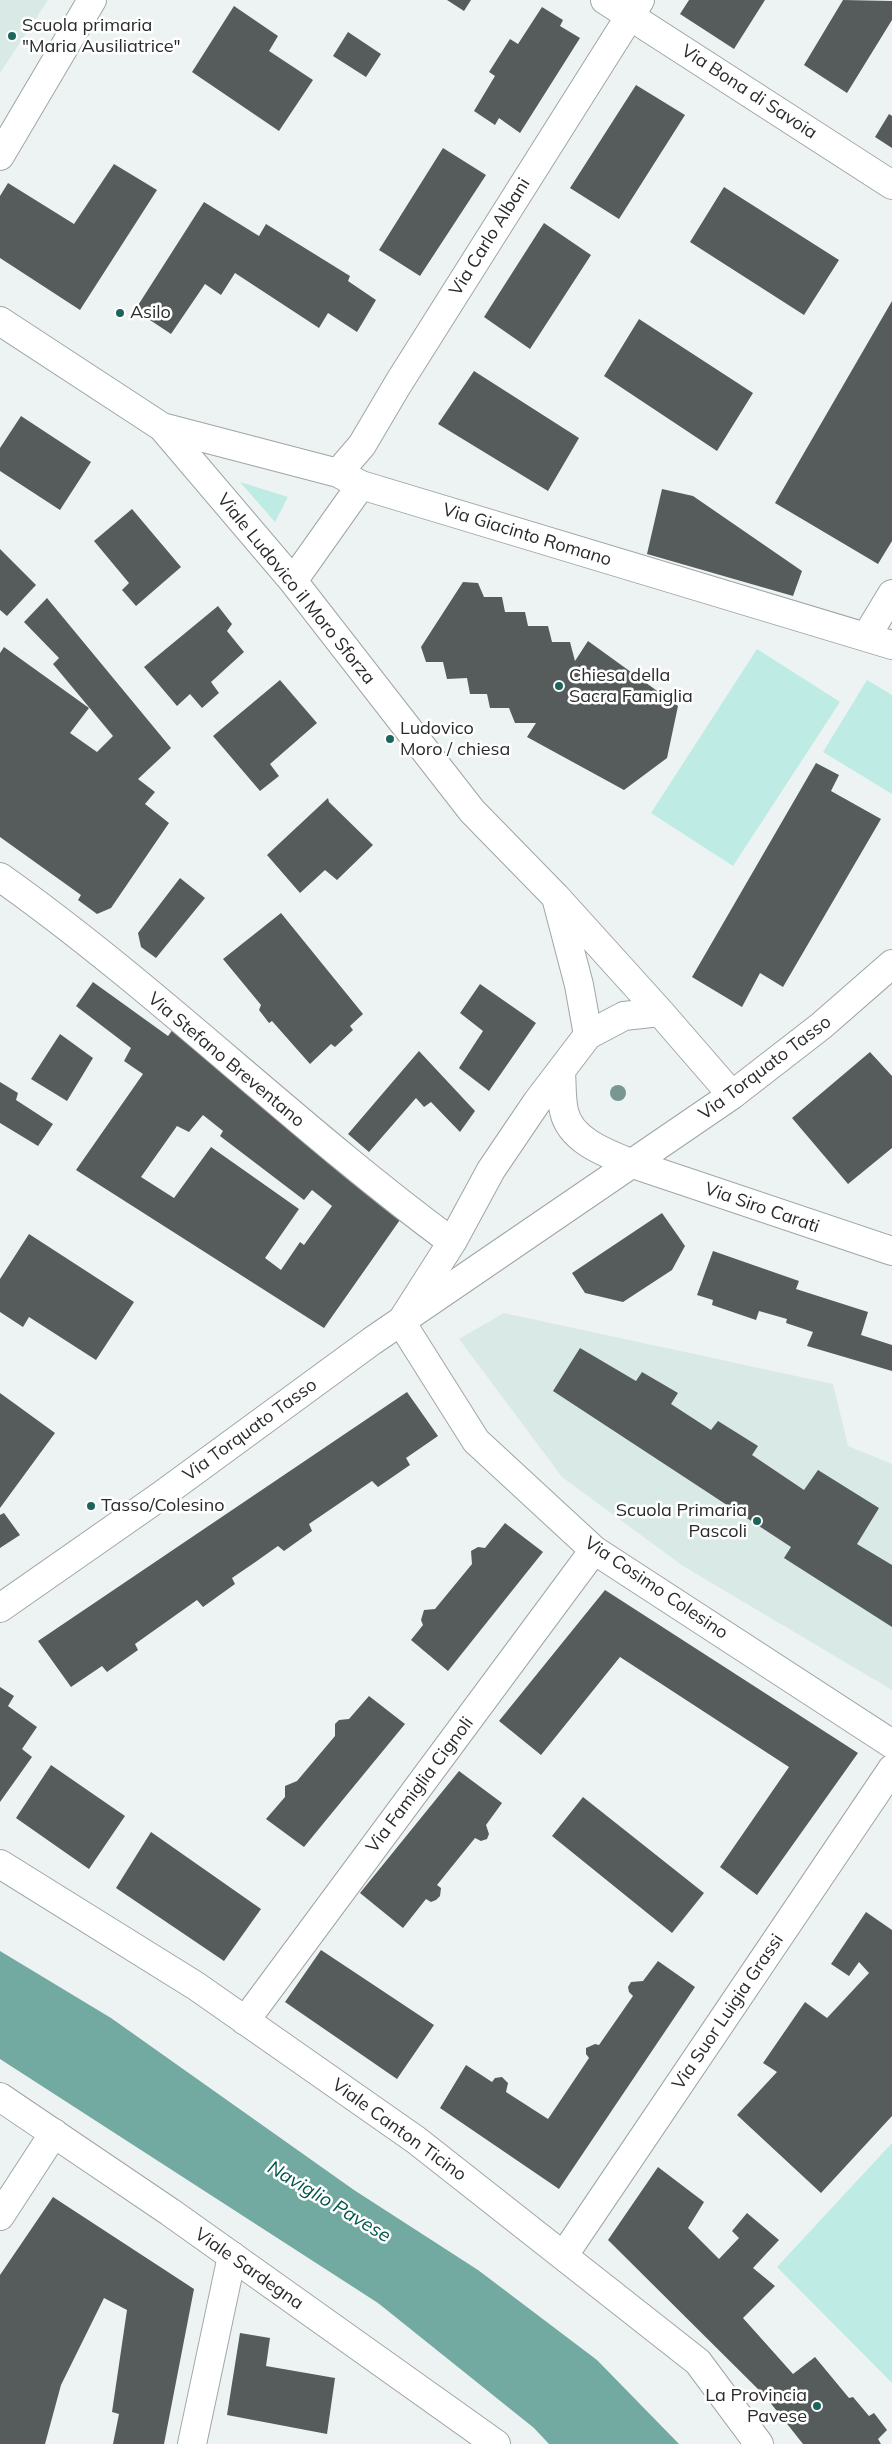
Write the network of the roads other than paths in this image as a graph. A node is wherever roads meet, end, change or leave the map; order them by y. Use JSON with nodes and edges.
{"nodes":[{"id":1,"x":92,"y":0,"type":"edge"},
{"id":2,"x":605,"y":0,"type":"edge"},
{"id":3,"x":635,"y":8,"type":"edge"},
{"id":4,"x":0,"y":156,"type":"edge"},
{"id":5,"x":892,"y":185,"type":"edge"},
{"id":6,"x":0,"y":321,"type":"edge"},
{"id":7,"x":162,"y":427,"type":"junction"},
{"id":8,"x":350,"y":479,"type":"junction"},
{"id":9,"x":293,"y":581,"type":"junction"},
{"id":10,"x":892,"y":594,"type":"edge"},
{"id":11,"x":866,"y":637,"type":"junction"},
{"id":12,"x":892,"y":645,"type":"edge"},
{"id":13,"x":0,"y":877,"type":"edge"},
{"id":14,"x":556,"y":897,"type":"junction"},
{"id":15,"x":892,"y":964,"type":"edge"},
{"id":16,"x":660,"y":1012,"type":"junction"},
{"id":17,"x":588,"y":1035,"type":"junction"},
{"id":18,"x":561,"y":1072,"type":"junction"},
{"id":19,"x":732,"y":1096,"type":"junction"},
{"id":20,"x":633,"y":1164,"type":"junction"},
{"id":21,"x":452,"y":1242,"type":"junction"},
{"id":22,"x":892,"y":1251,"type":"edge"},
{"id":23,"x":401,"y":1322,"type":"junction"},
{"id":24,"x":594,"y":1550,"type":"junction"},
{"id":25,"x":0,"y":1608,"type":"edge"},
{"id":26,"x":892,"y":1744,"type":"edge"},
{"id":27,"x":892,"y":1769,"type":"edge"},
{"id":28,"x":0,"y":1864,"type":"edge"},
{"id":29,"x":245,"y":2021,"type":"junction"},
{"id":30,"x":0,"y":2097,"type":"edge"},
{"id":31,"x":54,"y":2133,"type":"junction"},
{"id":32,"x":0,"y":2216,"type":"edge"},
{"id":33,"x":564,"y":2255,"type":"junction"},
{"id":34,"x":232,"y":2256,"type":"junction"},
{"id":35,"x":192,"y":2444,"type":"edge"},
{"id":36,"x":496,"y":2444,"type":"edge"},
{"id":37,"x":759,"y":2444,"type":"edge"}],
"edges":[{"from":1,"to":4,"type":"street"},
{"from":2,"to":3,"type":"street","name":"Via Bona di Savoia"},
{"from":3,"to":5,"type":"street","name":"Via Bona di Savoia"},
{"from":3,"to":8,"type":"street","name":"Via Carlo Albani"},
{"from":6,"to":7,"type":"street","name":"Viale Ludovico il Moro Sforza"},
{"from":7,"to":8,"type":"street","name":"Via Giacinto Romano"},
{"from":7,"to":9,"type":"street","name":"Viale Ludovico il Moro Sforza"},
{"from":8,"to":9,"type":"street","name":"Via Carlo Albani"},
{"from":8,"to":11,"type":"street","name":"Via Giacinto Romano"},
{"from":9,"to":14,"type":"street","name":"Viale Ludovico il Moro Sforza"},
{"from":10,"to":11,"type":"street"},
{"from":11,"to":12,"type":"street","name":"Via Giacinto Romano"},
{"from":13,"to":21,"type":"street","name":"Via Stefano Breventano"},
{"from":14,"to":16,"type":"street","name":"Viale Ludovico il Moro Sforza"},
{"from":14,"to":17,"type":"street"},
{"from":15,"to":19,"type":"street","name":"Via Torquato Tasso"},
{"from":16,"to":17,"type":"street"},
{"from":16,"to":19,"type":"street","name":"Viale Ludovico il Moro Sforza"},
{"from":17,"to":18,"type":"street","name":"Via Torquato Tasso"},
{"from":18,"to":20,"type":"street"},
{"from":18,"to":21,"type":"street","name":"Via Torquato Tasso"},
{"from":19,"to":20,"type":"street","name":"Via Torquato Tasso"},
{"from":20,"to":22,"type":"street","name":"Via Siro Carati"},
{"from":20,"to":23,"type":"street","name":"Via Torquato Tasso"},
{"from":21,"to":23,"type":"street","name":"Via Torquato Tasso"},
{"from":23,"to":24,"type":"street","name":"Via Cosimo Colesino"},
{"from":23,"to":25,"type":"street","name":"Via Torquato Tasso"},
{"from":24,"to":26,"type":"street","name":"Via Cosimo Colesino"},
{"from":24,"to":29,"type":"street","name":"Via Famiglia Cignoli"},
{"from":27,"to":33,"type":"street","name":"Via Suor Luigia Grassi"},
{"from":28,"to":29,"type":"street","name":"Viale Canton Ticino"},
{"from":29,"to":33,"type":"street","name":"Viale Canton Ticino"},
{"from":30,"to":31,"type":"street","name":"Viale Sardegna"},
{"from":31,"to":32,"type":"street"},
{"from":31,"to":34,"type":"street","name":"Viale Sardegna"},
{"from":33,"to":37,"type":"street","name":"Viale Canton Ticino"},
{"from":34,"to":35,"type":"street"},
{"from":34,"to":36,"type":"street","name":"Viale Sardegna"}]}
